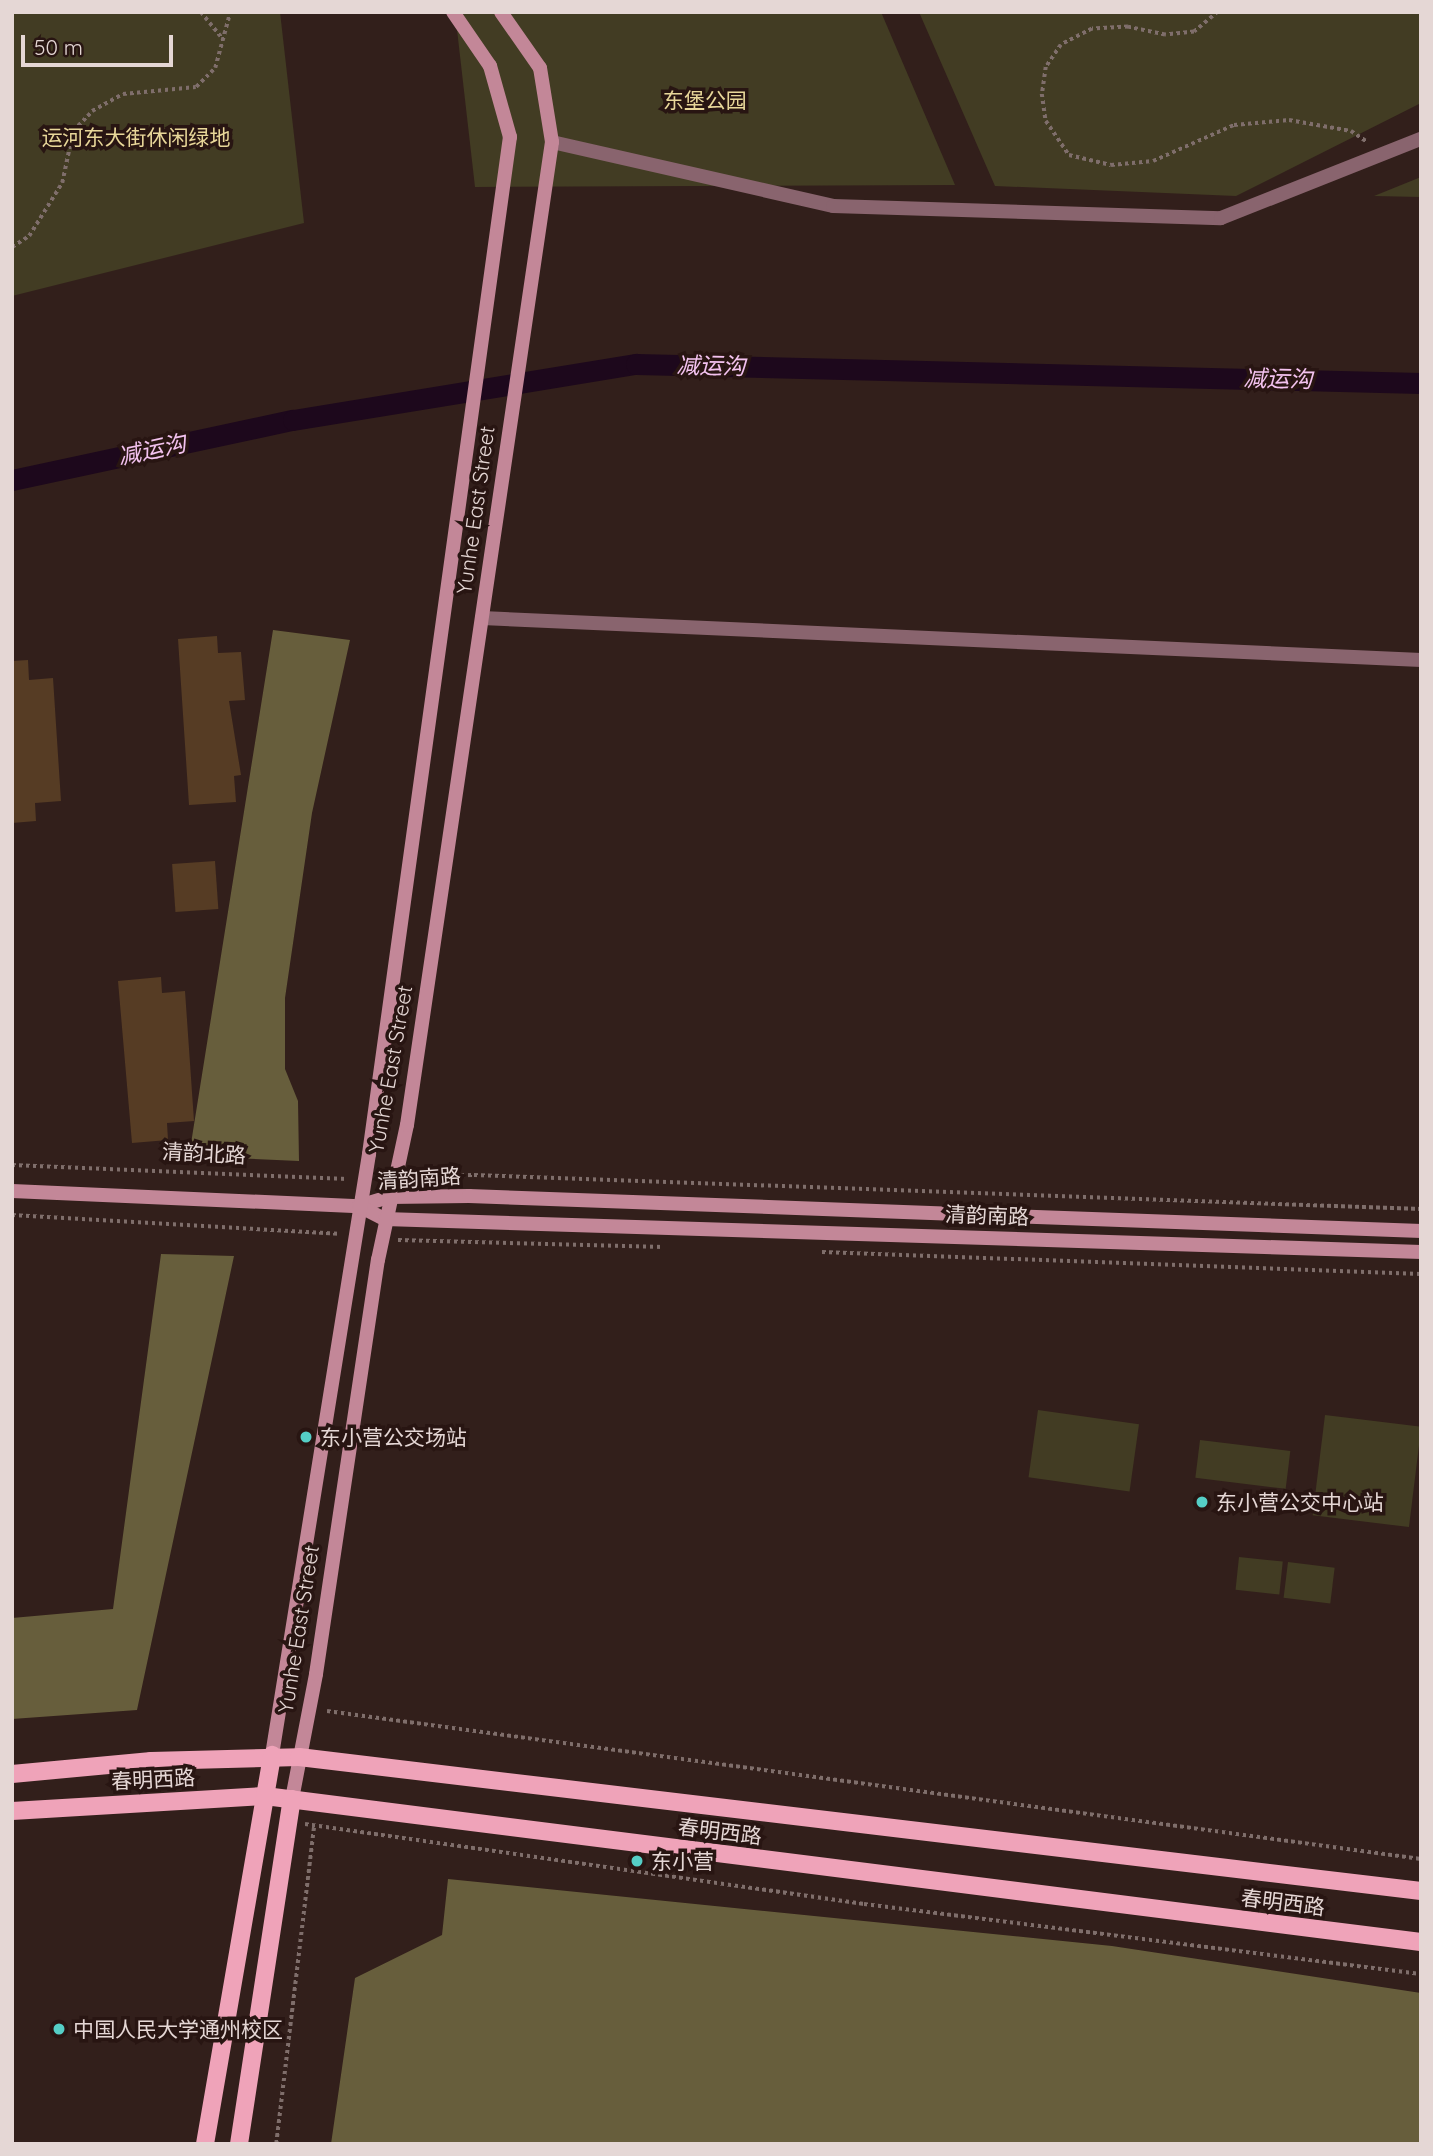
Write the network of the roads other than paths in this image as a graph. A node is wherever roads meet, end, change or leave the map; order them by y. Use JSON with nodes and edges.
{"nodes":[{"id":1,"x":453,"y":12,"type":"edge"},
{"id":2,"x":500,"y":12,"type":"edge"},
{"id":3,"x":1421,"y":139,"type":"edge"},
{"id":4,"x":552,"y":142,"type":"junction"},
{"id":5,"x":482,"y":618,"type":"junction"},
{"id":6,"x":1421,"y":660,"type":"edge"},
{"id":7,"x":12,"y":1191,"type":"edge"},
{"id":8,"x":389,"y":1197,"type":"junction"},
{"id":9,"x":359,"y":1206,"type":"junction"},
{"id":10,"x":385,"y":1219,"type":"junction"},
{"id":11,"x":1421,"y":1231,"type":"edge"},
{"id":12,"x":1421,"y":1252,"type":"edge"},
{"id":13,"x":272,"y":1755,"type":"junction"},
{"id":14,"x":299,"y":1757,"type":"junction"},
{"id":15,"x":12,"y":1774,"type":"edge"},
{"id":16,"x":265,"y":1796,"type":"junction"},
{"id":17,"x":292,"y":1799,"type":"junction"},
{"id":18,"x":12,"y":1811,"type":"edge"},
{"id":19,"x":1421,"y":1891,"type":"edge"},
{"id":20,"x":1421,"y":1942,"type":"edge"},
{"id":21,"x":205,"y":2144,"type":"edge"},
{"id":22,"x":239,"y":2144,"type":"edge"}],
"edges":[{"from":1,"to":9,"type":"main road","name":"Yunhe East Street"},
{"from":2,"to":4,"type":"main road","name":"Yunhe East Street"},
{"from":3,"to":4,"type":"street"},
{"from":4,"to":5,"type":"main road","name":"Yunhe East Street"},
{"from":5,"to":6,"type":"street"},
{"from":5,"to":8,"type":"main road","name":"Yunhe East Street"},
{"from":7,"to":9,"type":"main road"},
{"from":8,"to":9,"type":"main road","name":"清韵南路"},
{"from":8,"to":10,"type":"main road","name":"Yunhe East Street"},
{"from":8,"to":11,"type":"main road","name":"清韵南路"},
{"from":9,"to":10,"type":"main road","name":"清韵南路"},
{"from":9,"to":13,"type":"main road","name":"Yunhe East Street"},
{"from":10,"to":12,"type":"main road","name":"清韵南路"},
{"from":10,"to":14,"type":"main road","name":"Yunhe East Street"},
{"from":13,"to":14,"type":"main road","name":"春明西路"},
{"from":13,"to":15,"type":"main road","name":"春明西路"},
{"from":13,"to":16,"type":"main road","name":"Yunhe East Street"},
{"from":14,"to":17,"type":"main road","name":"Yunhe East Street"},
{"from":14,"to":19,"type":"main road","name":"春明西路"},
{"from":16,"to":17,"type":"main road","name":"春明西路"},
{"from":16,"to":18,"type":"main road","name":"春明西路"},
{"from":16,"to":21,"type":"main road","name":"Yunhe East Street"},
{"from":17,"to":20,"type":"main road","name":"春明西路"},
{"from":17,"to":22,"type":"main road","name":"Yunhe East Street"}]}
